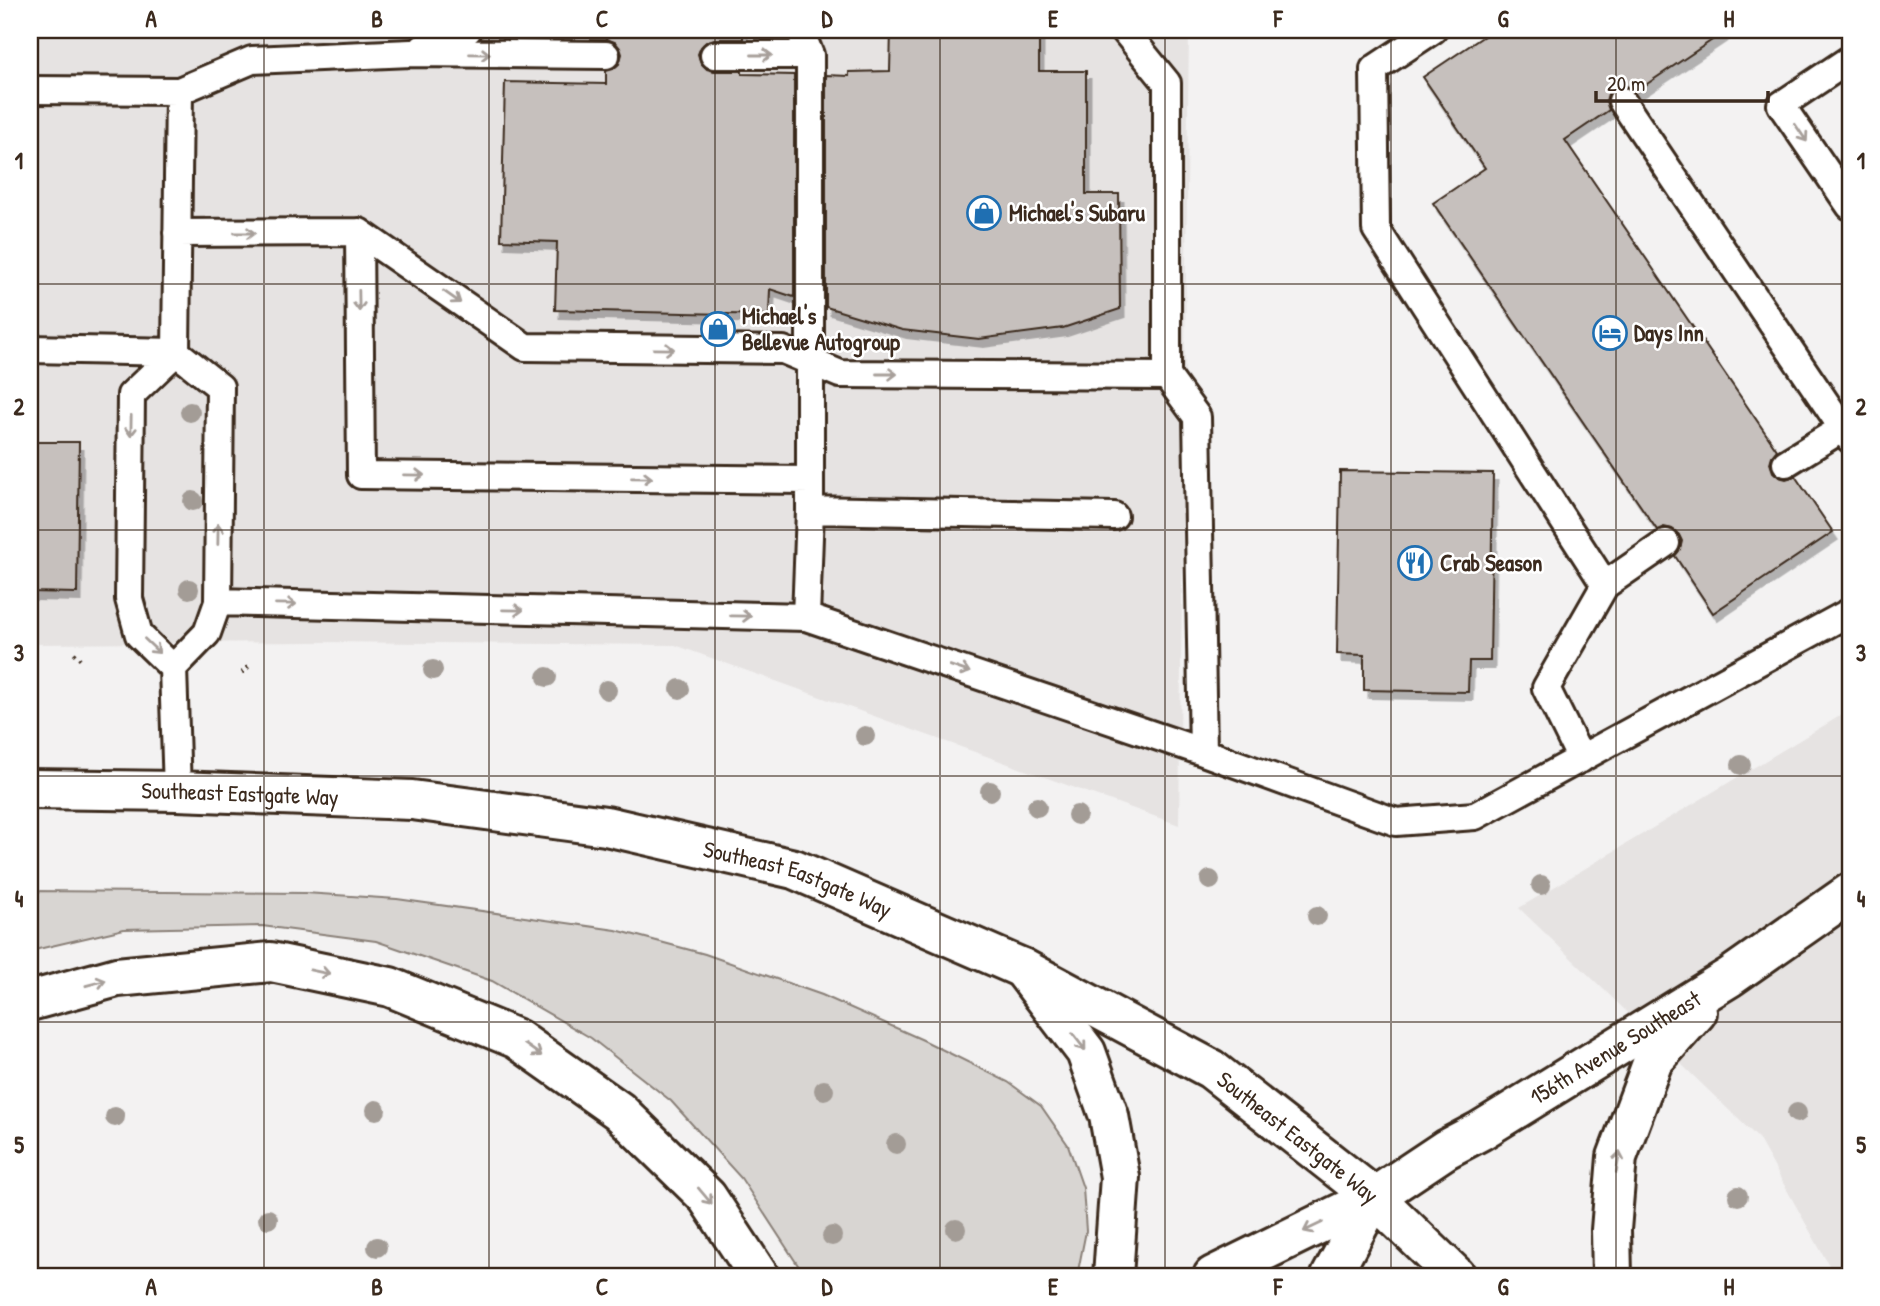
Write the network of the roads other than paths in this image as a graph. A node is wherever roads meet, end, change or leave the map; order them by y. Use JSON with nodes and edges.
{"nodes":[{"id":1,"x":468,"y":30,"type":"edge"},
{"id":2,"x":800,"y":30,"type":"edge"},
{"id":3,"x":1124,"y":30,"type":"edge"},
{"id":4,"x":1433,"y":30,"type":"edge"},
{"id":5,"x":411,"y":41,"type":"edge"},
{"id":6,"x":606,"y":55,"type":"dead end"},
{"id":7,"x":715,"y":55,"type":"dead end"},
{"id":8,"x":810,"y":55,"type":"junction"},
{"id":9,"x":1850,"y":59,"type":"edge"},
{"id":10,"x":30,"y":90,"type":"edge"},
{"id":11,"x":178,"y":91,"type":"junction"},
{"id":12,"x":1622,"y":101,"type":"dead end"},
{"id":13,"x":1850,"y":206,"type":"edge"},
{"id":14,"x":359,"y":232,"type":"junction"},
{"id":15,"x":177,"y":233,"type":"junction"},
{"id":16,"x":30,"y":349,"type":"edge"},
{"id":17,"x":176,"y":352,"type":"junction"},
{"id":18,"x":810,"y":363,"type":"junction"},
{"id":19,"x":1167,"y":376,"type":"junction"},
{"id":20,"x":1847,"y":434,"type":"edge"},
{"id":21,"x":1786,"y":463,"type":"dead end"},
{"id":22,"x":810,"y":480,"type":"junction"},
{"id":23,"x":810,"y":510,"type":"junction"},
{"id":24,"x":1114,"y":516,"type":"dead end"},
{"id":25,"x":1666,"y":543,"type":"dead end"},
{"id":26,"x":1605,"y":585,"type":"junction"},
{"id":27,"x":218,"y":602,"type":"junction"},
{"id":28,"x":1850,"y":612,"type":"edge"},
{"id":29,"x":806,"y":617,"type":"junction"},
{"id":30,"x":173,"y":668,"type":"junction"},
{"id":31,"x":1203,"y":751,"type":"junction"},
{"id":32,"x":1581,"y":759,"type":"junction"},
{"id":33,"x":30,"y":789,"type":"edge"},
{"id":34,"x":177,"y":790,"type":"junction"},
{"id":35,"x":1850,"y":893,"type":"edge"},
{"id":36,"x":1022,"y":968,"type":"junction"},
{"id":37,"x":1730,"y":977,"type":"junction"},
{"id":38,"x":30,"y":1001,"type":"edge"},
{"id":39,"x":1374,"y":1196,"type":"junction"},
{"id":40,"x":759,"y":1276,"type":"edge"},
{"id":41,"x":1113,"y":1276,"type":"edge"},
{"id":42,"x":1213,"y":1276,"type":"edge"},
{"id":43,"x":1331,"y":1276,"type":"edge"},
{"id":44,"x":1457,"y":1276,"type":"edge"},
{"id":45,"x":1612,"y":1276,"type":"edge"}],
"edges":[{"from":1,"to":5,"type":"lane"},
{"from":2,"to":8,"type":"lane"},
{"from":3,"to":19,"type":"lane"},
{"from":4,"to":26,"type":"lane"},
{"from":5,"to":6,"type":"lane","one_way":true},
{"from":5,"to":11,"type":"lane"},
{"from":7,"to":8,"type":"lane","one_way":true},
{"from":8,"to":18,"type":"lane"},
{"from":9,"to":13,"type":"lane","one_way":true},
{"from":10,"to":11,"type":"lane"},
{"from":11,"to":15,"type":"lane"},
{"from":12,"to":20,"type":"lane"},
{"from":15,"to":14,"type":"lane","one_way":true},
{"from":14,"to":18,"type":"lane","one_way":true},
{"from":14,"to":22,"type":"lane","one_way":true},
{"from":15,"to":17,"type":"lane"},
{"from":16,"to":17,"type":"lane"},
{"from":27,"to":17,"type":"lane","one_way":true},
{"from":17,"to":30,"type":"lane","one_way":true},
{"from":18,"to":19,"type":"lane","one_way":true},
{"from":18,"to":22,"type":"lane"},
{"from":19,"to":31,"type":"lane"},
{"from":20,"to":21,"type":"lane"},
{"from":22,"to":23,"type":"lane"},
{"from":23,"to":24,"type":"lane"},
{"from":23,"to":29,"type":"lane"},
{"from":25,"to":26,"type":"lane"},
{"from":26,"to":32,"type":"lane"},
{"from":27,"to":29,"type":"lane","one_way":true},
{"from":27,"to":30,"type":"lane"},
{"from":28,"to":32,"type":"lane"},
{"from":29,"to":31,"type":"lane","one_way":true},
{"from":30,"to":34,"type":"lane"},
{"from":31,"to":32,"type":"lane"},
{"from":33,"to":34,"type":"main road","name":"Southeast Eastgate Way"},
{"from":34,"to":36,"type":"main road","name":"Southeast Eastgate Way"},
{"from":35,"to":37,"type":"main road","name":"156th Avenue Southeast"},
{"from":36,"to":39,"type":"main road","name":"Southeast Eastgate Way"},
{"from":36,"to":41,"type":"main road","one_way":true},
{"from":37,"to":39,"type":"main road","name":"156th Avenue Southeast"},
{"from":45,"to":37,"type":"main road","one_way":true},
{"from":38,"to":40,"type":"main road","one_way":true},
{"from":39,"to":42,"type":"main road","name":"156th Avenue Southeast","one_way":true},
{"from":39,"to":43,"type":"main road"},
{"from":39,"to":44,"type":"main road","name":"Southeast Eastgate Way"}]}
